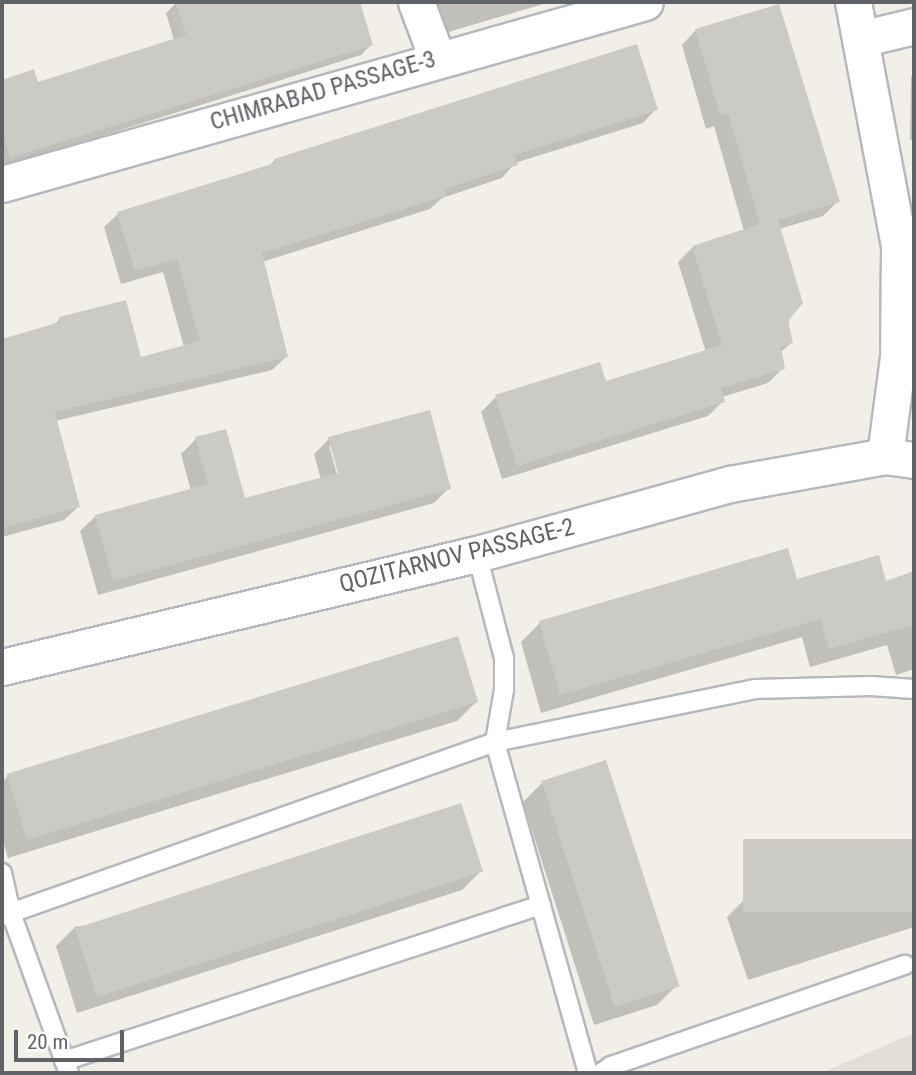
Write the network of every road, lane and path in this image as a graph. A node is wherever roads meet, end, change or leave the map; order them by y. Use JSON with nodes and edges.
{"nodes":[{"id":1,"x":415,"y":2,"type":"edge"},
{"id":2,"x":645,"y":2,"type":"edge"},
{"id":3,"x":853,"y":2,"type":"edge"},
{"id":4,"x":914,"y":26,"type":"edge"},
{"id":5,"x":860,"y":39,"type":"junction"},
{"id":6,"x":437,"y":58,"type":"junction"},
{"id":7,"x":2,"y":184,"type":"edge"},
{"id":8,"x":900,"y":458,"type":"edge"},
{"id":9,"x":477,"y":554,"type":"junction"},
{"id":10,"x":2,"y":667,"type":"edge"},
{"id":11,"x":914,"y":689,"type":"edge"},
{"id":12,"x":495,"y":742,"type":"junction"},
{"id":13,"x":2,"y":873,"type":"edge"},
{"id":14,"x":541,"y":905,"type":"junction"},
{"id":15,"x":6,"y":915,"type":"edge"},
{"id":16,"x":905,"y":965,"type":"dead end"},
{"id":17,"x":67,"y":1067,"type":"edge"},
{"id":18,"x":588,"y":1073,"type":"edge"},
{"id":19,"x":601,"y":1073,"type":"edge"}],
"edges":[{"from":1,"to":6,"type":"street"},
{"from":2,"to":6,"type":"street","name":"CHIMRАBАD PASSAGE-3"},
{"from":3,"to":5,"type":"street"},
{"from":4,"to":5,"type":"street"},
{"from":5,"to":8,"type":"street"},
{"from":6,"to":7,"type":"street","name":"CHIMRАBАD PASSAGE-3"},
{"from":8,"to":9,"type":"street","name":"QOZITARNOV PASSAGE-2"},
{"from":9,"to":10,"type":"street","name":"QOZITARNOV PASSAGE-2"},
{"from":9,"to":12,"type":"lane"},
{"from":11,"to":12,"type":"lane"},
{"from":12,"to":14,"type":"lane"},
{"from":12,"to":15,"type":"lane"},
{"from":13,"to":15,"type":"lane"},
{"from":14,"to":17,"type":"lane"},
{"from":14,"to":18,"type":"lane"},
{"from":15,"to":17,"type":"lane"},
{"from":16,"to":19,"type":"lane"}]}
